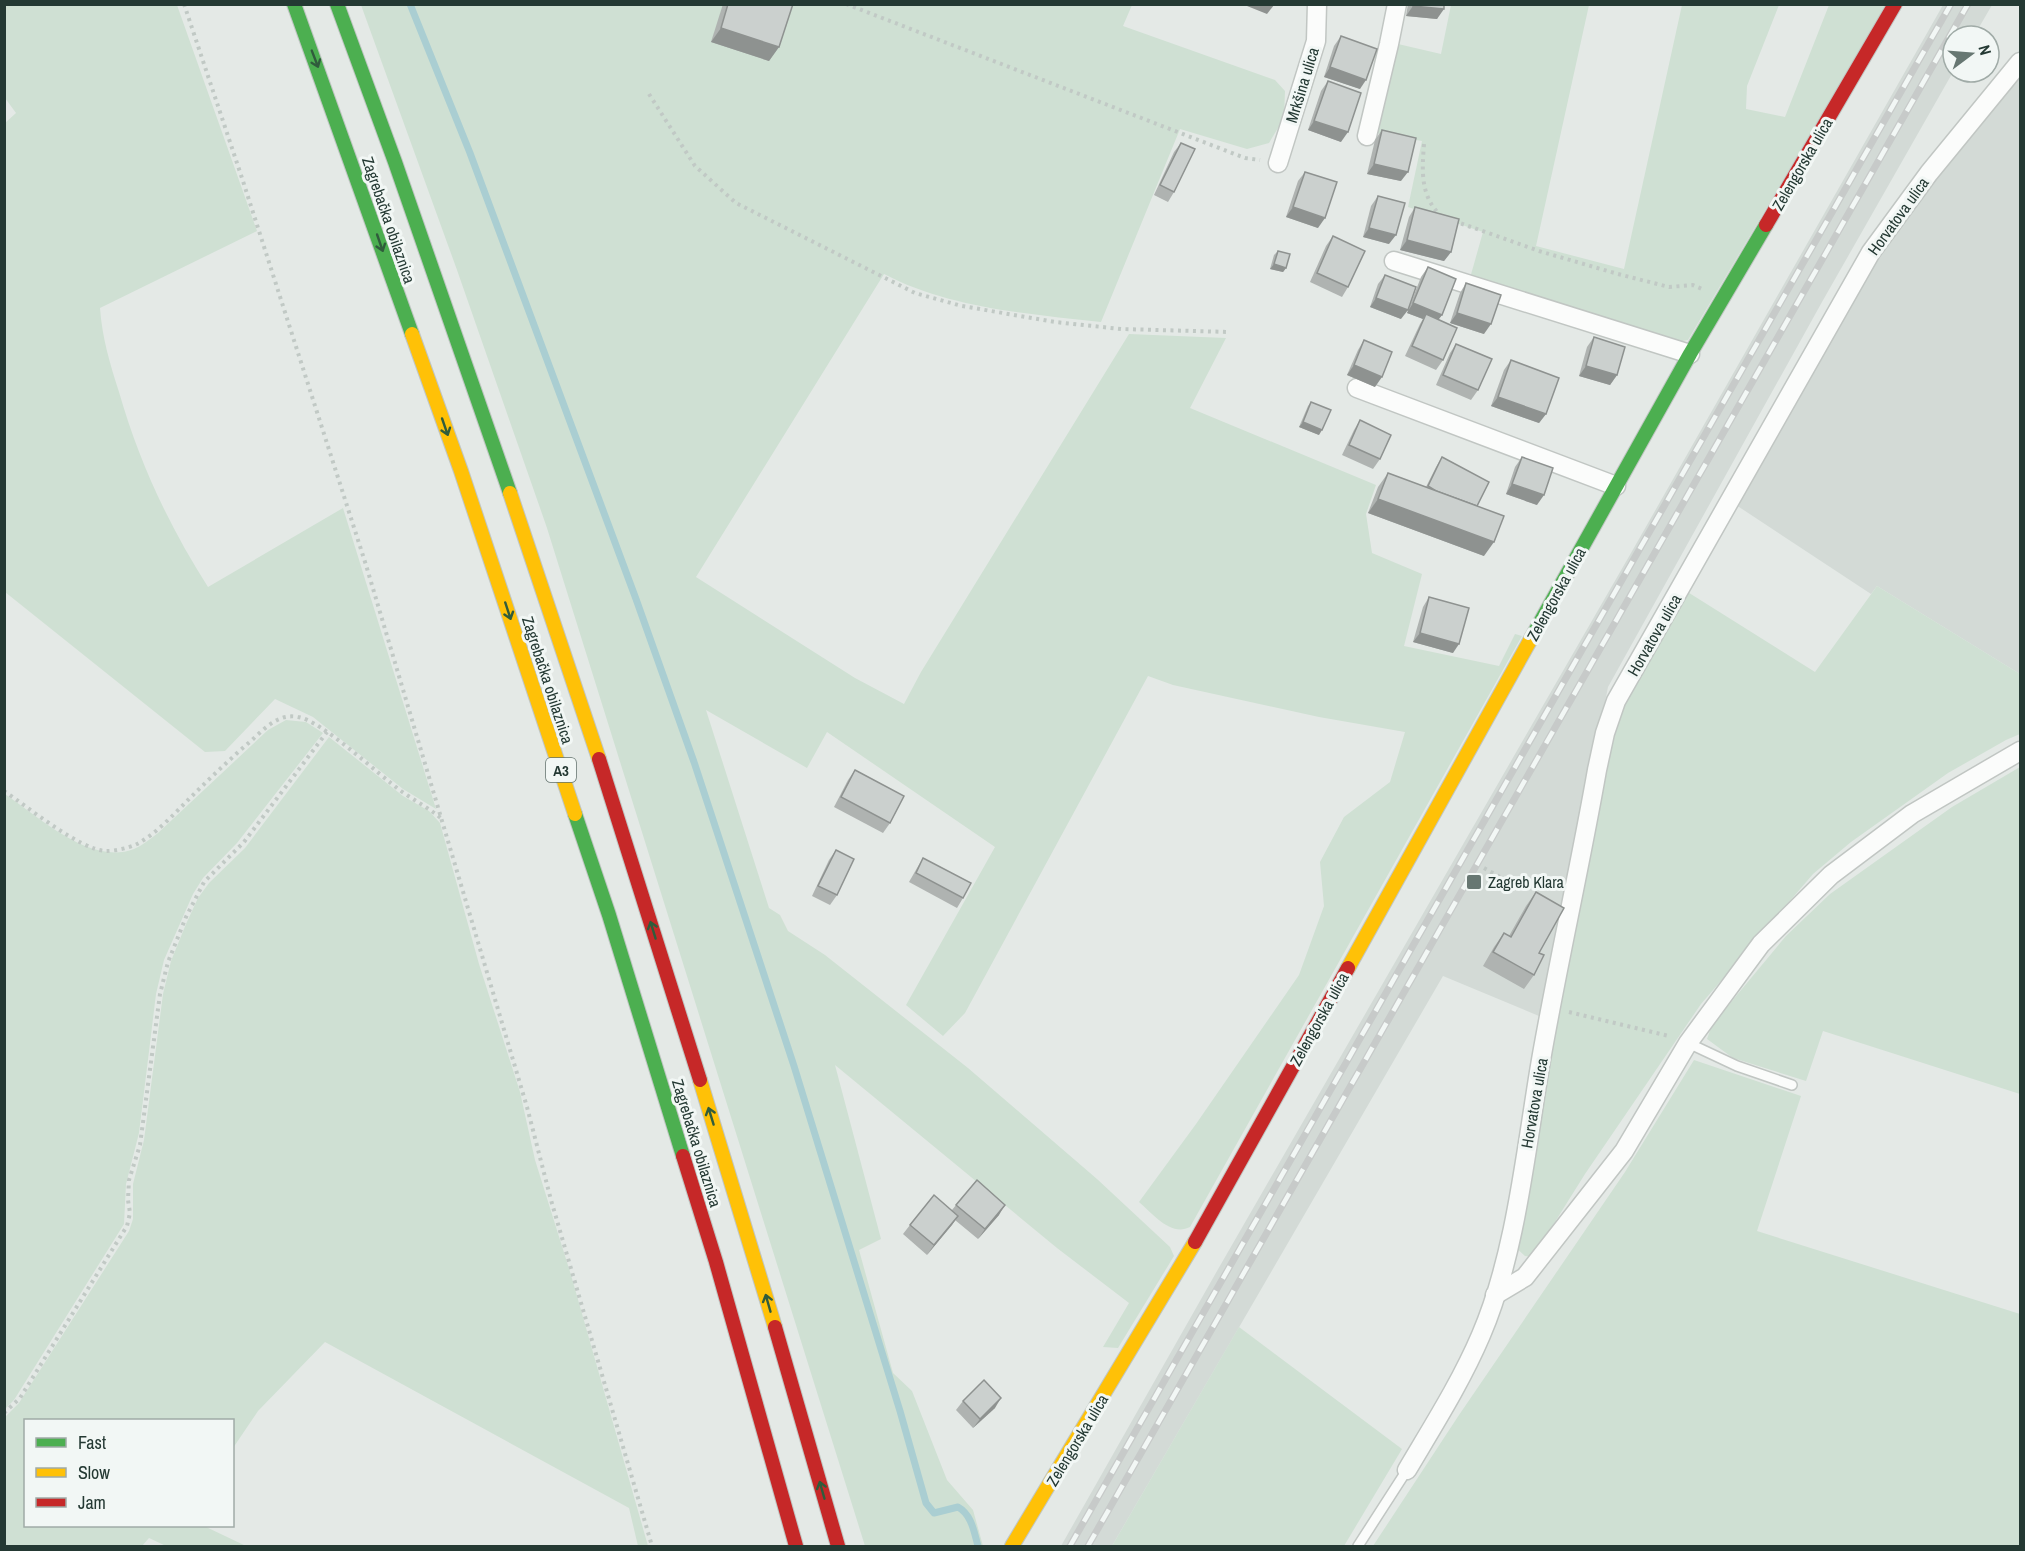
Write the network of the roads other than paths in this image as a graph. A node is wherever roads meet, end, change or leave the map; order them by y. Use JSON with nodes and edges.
{"nodes":[{"id":1,"x":294,"y":4,"type":"edge"},
{"id":2,"x":337,"y":4,"type":"edge"},
{"id":3,"x":1317,"y":4,"type":"edge"},
{"id":4,"x":1397,"y":4,"type":"edge"},
{"id":5,"x":1895,"y":4,"type":"edge"},
{"id":6,"x":2020,"y":62,"type":"edge"},
{"id":7,"x":1367,"y":136,"type":"dead end"},
{"id":8,"x":1278,"y":163,"type":"road end"},
{"id":9,"x":1394,"y":261,"type":"dead end"},
{"id":10,"x":1690,"y":354,"type":"junction"},
{"id":11,"x":1357,"y":388,"type":"dead end"},
{"id":12,"x":1616,"y":486,"type":"junction"},
{"id":13,"x":2020,"y":751,"type":"edge"},
{"id":14,"x":1688,"y":1043,"type":"junction"},
{"id":15,"x":1792,"y":1085,"type":"dead end"},
{"id":16,"x":1495,"y":1295,"type":"junction"},
{"id":17,"x":1407,"y":1470,"type":"joint"},
{"id":18,"x":796,"y":1546,"type":"edge"},
{"id":19,"x":838,"y":1546,"type":"edge"},
{"id":20,"x":1012,"y":1546,"type":"edge"},
{"id":21,"x":1358,"y":1546,"type":"edge"}],
"edges":[{"from":1,"to":18,"type":"main road","name":"Zagrebačka obilaznica","number":"A3","one_way":true},
{"from":19,"to":2,"type":"main road","name":"Zagrebačka obilaznica","number":"A3","one_way":true},
{"from":3,"to":8,"type":"street","name":"Mrkšina ulica"},
{"from":4,"to":7,"type":"street"},
{"from":5,"to":10,"type":"main road","name":"Zelengorska ulica"},
{"from":6,"to":16,"type":"street","name":"Horvatova ulica"},
{"from":9,"to":10,"type":"street"},
{"from":10,"to":12,"type":"main road","name":"Zelengorska ulica"},
{"from":11,"to":12,"type":"street"},
{"from":12,"to":20,"type":"main road","name":"Zelengorska ulica"},
{"from":13,"to":14,"type":"street"},
{"from":14,"to":15,"type":"lane"},
{"from":14,"to":16,"type":"street"},
{"from":16,"to":17,"type":"street","name":"Horvatova ulica"},
{"from":17,"to":21,"type":"lane","name":"Horvatova ulica"}]}
